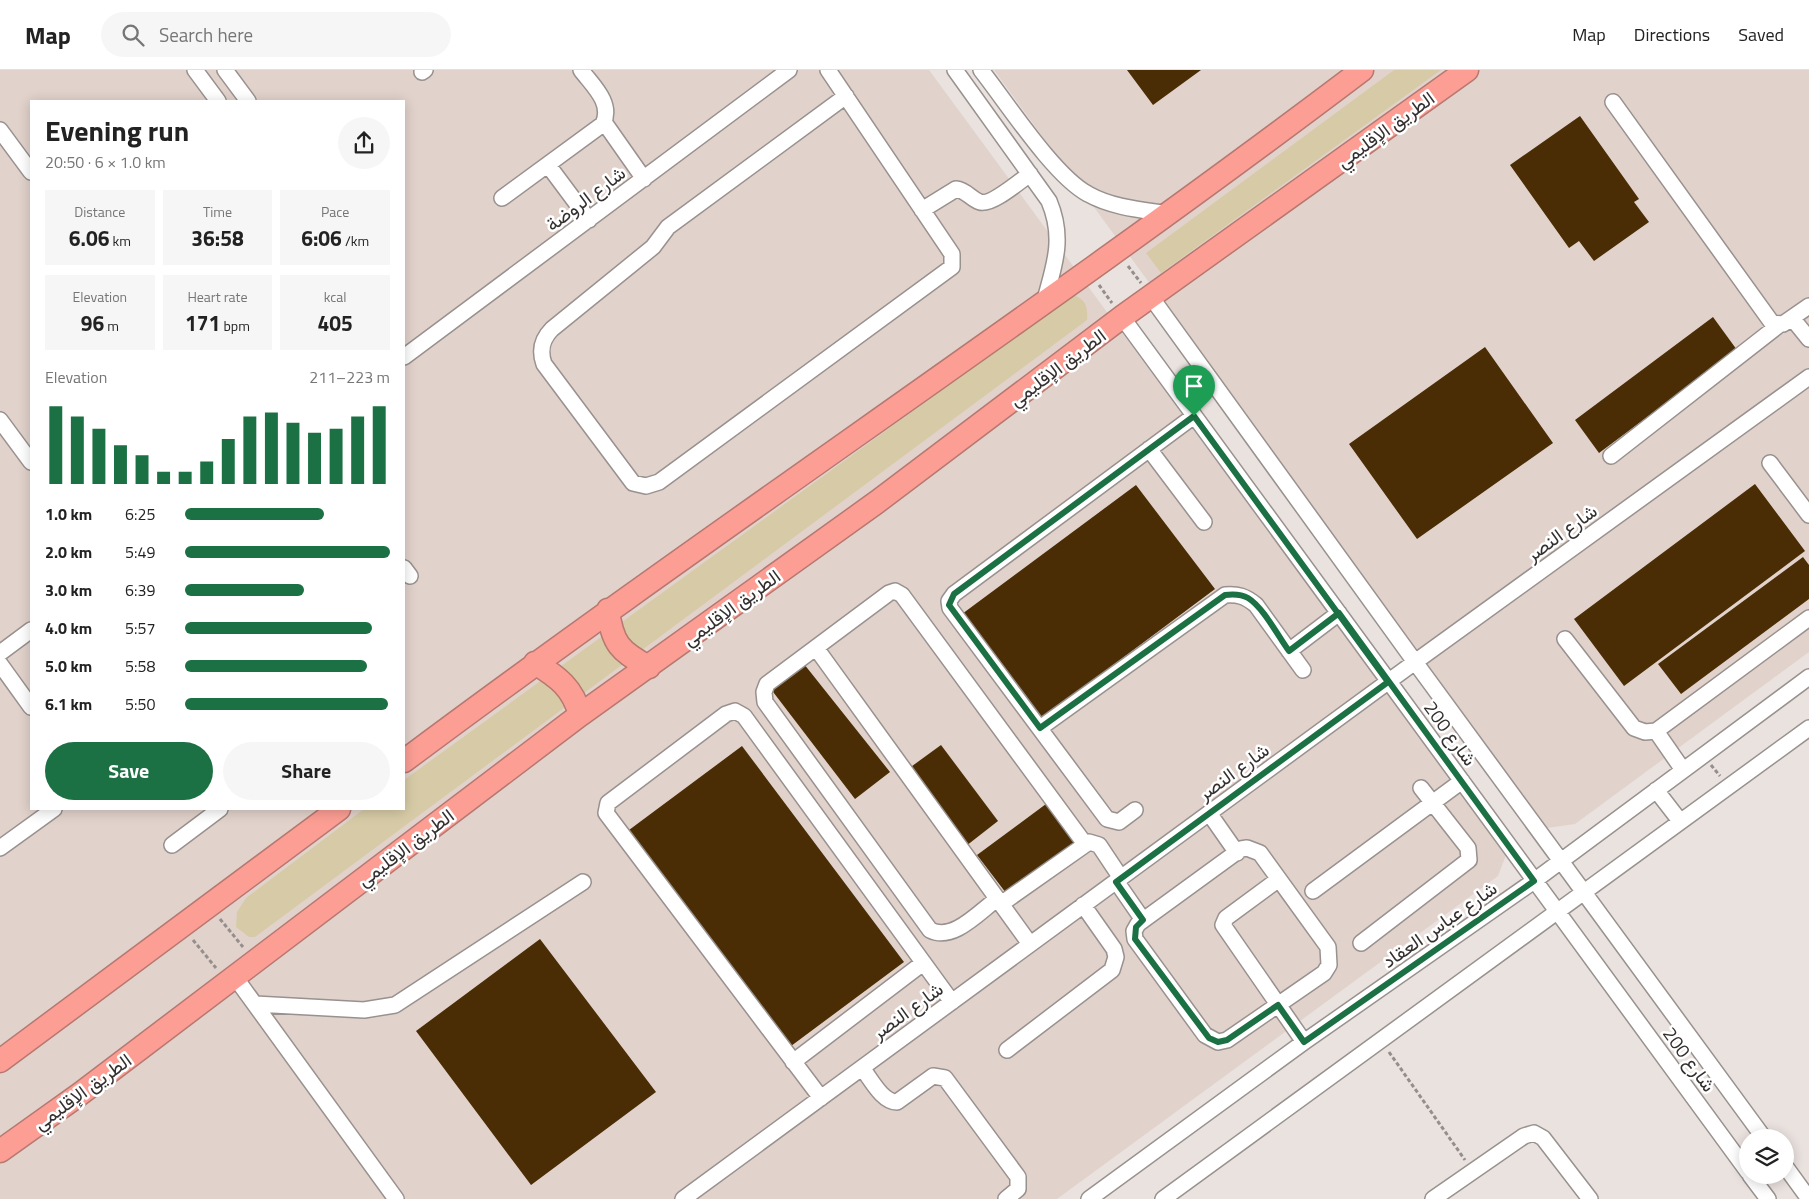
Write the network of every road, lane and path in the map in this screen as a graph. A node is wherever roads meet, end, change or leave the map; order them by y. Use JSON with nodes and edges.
{"nodes":[{"id":1,"x":195,"y":70,"type":"edge"},
{"id":2,"x":225,"y":70,"type":"edge"},
{"id":3,"x":581,"y":70,"type":"edge"},
{"id":4,"x":789,"y":70,"type":"edge"},
{"id":5,"x":828,"y":70,"type":"edge"},
{"id":6,"x":955,"y":70,"type":"edge"},
{"id":7,"x":981,"y":70,"type":"edge"},
{"id":8,"x":1362,"y":70,"type":"edge"},
{"id":9,"x":1467,"y":70,"type":"edge"},
{"id":10,"x":846,"y":96,"type":"junction"},
{"id":11,"x":217,"y":100,"type":"edge"},
{"id":12,"x":247,"y":100,"type":"edge"},
{"id":13,"x":1613,"y":102,"type":"dead end"},
{"id":14,"x":604,"y":122,"type":"junction"},
{"id":15,"x":0,"y":130,"type":"edge"},
{"id":16,"x":548,"y":165,"type":"junction"},
{"id":17,"x":30,"y":171,"type":"edge"},
{"id":18,"x":1030,"y":174,"type":"junction"},
{"id":19,"x":644,"y":179,"type":"junction"},
{"id":20,"x":502,"y":198,"type":"dead end"},
{"id":21,"x":922,"y":210,"type":"junction"},
{"id":22,"x":1170,"y":214,"type":"junction"},
{"id":23,"x":589,"y":220,"type":"junction"},
{"id":24,"x":1118,"y":251,"type":"junction"},
{"id":25,"x":1089,"y":271,"type":"junction"},
{"id":26,"x":1151,"y":297,"type":"junction"},
{"id":27,"x":1044,"y":303,"type":"junction"},
{"id":28,"x":1809,"y":306,"type":"edge"},
{"id":29,"x":1122,"y":317,"type":"junction"},
{"id":30,"x":1786,"y":322,"type":"junction"},
{"id":31,"x":1809,"y":339,"type":"edge"},
{"id":32,"x":405,"y":356,"type":"edge"},
{"id":33,"x":1809,"y":377,"type":"edge"},
{"id":34,"x":1194,"y":416,"type":"junction"},
{"id":35,"x":0,"y":420,"type":"edge"},
{"id":36,"x":1149,"y":449,"type":"junction"},
{"id":37,"x":1611,"y":456,"type":"dead end"},
{"id":38,"x":30,"y":461,"type":"edge"},
{"id":39,"x":1770,"y":463,"type":"dead end"},
{"id":40,"x":1809,"y":515,"type":"edge"},
{"id":41,"x":1204,"y":522,"type":"dead end"},
{"id":42,"x":608,"y":610,"type":"junction"},
{"id":43,"x":1339,"y":613,"type":"junction"},
{"id":44,"x":1809,"y":618,"type":"edge"},
{"id":45,"x":30,"y":631,"type":"edge"},
{"id":46,"x":1565,"y":639,"type":"dead end"},
{"id":47,"x":816,"y":648,"type":"junction"},
{"id":48,"x":1289,"y":651,"type":"junction"},
{"id":49,"x":0,"y":653,"type":"edge"},
{"id":50,"x":1414,"y":662,"type":"junction"},
{"id":51,"x":535,"y":663,"type":"junction"},
{"id":52,"x":0,"y":664,"type":"edge"},
{"id":53,"x":649,"y":667,"type":"junction"},
{"id":54,"x":1303,"y":670,"type":"dead end"},
{"id":55,"x":1809,"y":677,"type":"edge"},
{"id":56,"x":1388,"y":682,"type":"junction"},
{"id":57,"x":30,"y":706,"type":"edge"},
{"id":58,"x":580,"y":715,"type":"junction"},
{"id":59,"x":1040,"y":728,"type":"junction"},
{"id":60,"x":1809,"y":728,"type":"edge"},
{"id":61,"x":1656,"y":731,"type":"junction"},
{"id":62,"x":1703,"y":755,"type":"junction"},
{"id":63,"x":405,"y":760,"type":"edge"},
{"id":64,"x":1683,"y":770,"type":"junction"},
{"id":65,"x":1462,"y":781,"type":"junction"},
{"id":66,"x":1729,"y":787,"type":"junction"},
{"id":67,"x":1421,"y":788,"type":"dead end"},
{"id":68,"x":1656,"y":790,"type":"junction"},
{"id":69,"x":1432,"y":803,"type":"junction"},
{"id":70,"x":53,"y":810,"type":"edge"},
{"id":71,"x":219,"y":810,"type":"edge"},
{"id":72,"x":338,"y":810,"type":"edge"},
{"id":73,"x":1135,"y":810,"type":"dead end"},
{"id":74,"x":1209,"y":813,"type":"junction"},
{"id":75,"x":1680,"y":821,"type":"junction"},
{"id":76,"x":172,"y":844,"type":"dead end"},
{"id":77,"x":1085,"y":844,"type":"junction"},
{"id":78,"x":0,"y":848,"type":"edge"},
{"id":79,"x":1237,"y":852,"type":"junction"},
{"id":80,"x":1561,"y":861,"type":"junction"},
{"id":81,"x":1279,"y":878,"type":"junction"},
{"id":82,"x":1119,"y":880,"type":"junction"},
{"id":83,"x":1534,"y":881,"type":"junction"},
{"id":84,"x":584,"y":882,"type":"dead end"},
{"id":85,"x":1312,"y":891,"type":"dead end"},
{"id":86,"x":1584,"y":893,"type":"junction"},
{"id":87,"x":999,"y":902,"type":"junction"},
{"id":88,"x":1083,"y":905,"type":"junction"},
{"id":89,"x":210,"y":906,"type":"junction"},
{"id":90,"x":1558,"y":912,"type":"junction"},
{"id":91,"x":1143,"y":920,"type":"junction"},
{"id":92,"x":182,"y":926,"type":"junction"},
{"id":93,"x":1361,"y":943,"type":"dead end"},
{"id":94,"x":1030,"y":944,"type":"junction"},
{"id":95,"x":254,"y":962,"type":"junction"},
{"id":96,"x":923,"y":963,"type":"junction"},
{"id":97,"x":231,"y":980,"type":"junction"},
{"id":98,"x":952,"y":1002,"type":"junction"},
{"id":99,"x":255,"y":1004,"type":"junction"},
{"id":100,"x":1278,"y":1005,"type":"junction"},
{"id":101,"x":1380,"y":1040,"type":"junction"},
{"id":102,"x":1304,"y":1042,"type":"junction"},
{"id":103,"x":1006,"y":1050,"type":"dead end"},
{"id":104,"x":0,"y":1061,"type":"edge"},
{"id":105,"x":793,"y":1062,"type":"junction"},
{"id":106,"x":862,"y":1068,"type":"junction"},
{"id":107,"x":821,"y":1098,"type":"junction"},
{"id":108,"x":1757,"y":1129,"type":"edge"},
{"id":109,"x":0,"y":1151,"type":"edge"},
{"id":110,"x":1739,"y":1160,"type":"edge"},
{"id":111,"x":1473,"y":1170,"type":"junction"},
{"id":112,"x":1794,"y":1178,"type":"edge"},
{"id":113,"x":1757,"y":1184,"type":"edge"},
{"id":114,"x":396,"y":1199,"type":"edge"},
{"id":115,"x":684,"y":1199,"type":"edge"},
{"id":116,"x":1006,"y":1199,"type":"edge"},
{"id":117,"x":1089,"y":1199,"type":"edge"},
{"id":118,"x":1163,"y":1199,"type":"edge"},
{"id":119,"x":1433,"y":1199,"type":"edge"},
{"id":120,"x":1590,"y":1199,"type":"edge"},
{"id":121,"x":1768,"y":1199,"type":"edge"},
{"id":122,"x":1809,"y":1199,"type":"edge"}],
"edges":[{"from":1,"to":11,"type":"street"},
{"from":2,"to":12,"type":"street"},
{"from":3,"to":14,"type":"street"},
{"from":4,"to":19,"type":"street","name":"شارع الروضة"},
{"from":5,"to":10,"type":"street"},
{"from":6,"to":18,"type":"street"},
{"from":7,"to":22,"type":"street"},
{"from":8,"to":22,"type":"highway"},
{"from":9,"to":26,"type":"highway","name":"الطريق الإقليمي"},
{"from":10,"to":21,"type":"street"},
{"from":10,"to":21,"type":"street"},
{"from":13,"to":30,"type":"street"},
{"from":14,"to":16,"type":"street"},
{"from":14,"to":19,"type":"street"},
{"from":15,"to":17,"type":"street"},
{"from":16,"to":20,"type":"street"},
{"from":16,"to":23,"type":"street"},
{"from":18,"to":21,"type":"street"},
{"from":18,"to":27,"type":"street"},
{"from":19,"to":23,"type":"street","name":"شارع الروضة"},
{"from":22,"to":24,"type":"highway"},
{"from":23,"to":32,"type":"street","name":"شارع الروضة"},
{"from":24,"to":25,"type":"highway"},
{"from":24,"to":26,"type":"path"},
{"from":25,"to":27,"type":"highway"},
{"from":25,"to":29,"type":"path"},
{"from":26,"to":29,"type":"highway","name":"الطريق الإقليمي"},
{"from":26,"to":50,"type":"street","name":"شارع 200"},
{"from":27,"to":42,"type":"highway"},
{"from":28,"to":30,"type":"street"},
{"from":29,"to":34,"type":"street","name":"شارع 200"},
{"from":29,"to":53,"type":"highway","name":"الطريق الإقليمي"},
{"from":30,"to":31,"type":"street"},
{"from":30,"to":37,"type":"street"},
{"from":33,"to":50,"type":"street","name":"شارع النصر"},
{"from":34,"to":36,"type":"street"},
{"from":34,"to":43,"type":"street","name":"شارع 200"},
{"from":35,"to":38,"type":"street"},
{"from":36,"to":41,"type":"street"},
{"from":36,"to":59,"type":"street"},
{"from":39,"to":40,"type":"street"},
{"from":42,"to":51,"type":"highway"},
{"from":42,"to":53,"type":"highway"},
{"from":43,"to":48,"type":"street"},
{"from":43,"to":56,"type":"street","name":"شارع 200"},
{"from":44,"to":61,"type":"street"},
{"from":45,"to":49,"type":"street"},
{"from":46,"to":61,"type":"street"},
{"from":47,"to":77,"type":"street"},
{"from":47,"to":87,"type":"street"},
{"from":47,"to":87,"type":"street"},
{"from":48,"to":54,"type":"street"},
{"from":48,"to":59,"type":"street"},
{"from":50,"to":56,"type":"street","name":"شارع النصر"},
{"from":50,"to":80,"type":"street","name":"شارع 200"},
{"from":51,"to":58,"type":"highway"},
{"from":51,"to":63,"type":"highway"},
{"from":52,"to":57,"type":"street"},
{"from":53,"to":58,"type":"highway","name":"الطريق الإقليمي"},
{"from":55,"to":62,"type":"street","name":"شارع عباس العقاد"},
{"from":56,"to":65,"type":"street","name":"شارع 200"},
{"from":56,"to":74,"type":"street","name":"شارع النصر"},
{"from":58,"to":95,"type":"highway","name":"الطريق الإقليمي"},
{"from":59,"to":73,"type":"street"},
{"from":60,"to":66,"type":"street"},
{"from":61,"to":64,"type":"street"},
{"from":62,"to":64,"type":"street","name":"شارع عباس العقاد"},
{"from":62,"to":66,"type":"path"},
{"from":64,"to":68,"type":"street","name":"شارع عباس العقاد"},
{"from":65,"to":69,"type":"street"},
{"from":65,"to":83,"type":"street","name":"شارع 200"},
{"from":66,"to":75,"type":"street"},
{"from":67,"to":69,"type":"street"},
{"from":68,"to":75,"type":"street"},
{"from":68,"to":80,"type":"street","name":"شارع عباس العقاد"},
{"from":69,"to":85,"type":"street"},
{"from":69,"to":93,"type":"street"},
{"from":70,"to":78,"type":"street"},
{"from":71,"to":76,"type":"street"},
{"from":72,"to":89,"type":"highway"},
{"from":74,"to":79,"type":"street"},
{"from":74,"to":82,"type":"street","name":"شارع النصر"},
{"from":75,"to":86,"type":"street"},
{"from":77,"to":82,"type":"street"},
{"from":77,"to":87,"type":"street"},
{"from":79,"to":81,"type":"street"},
{"from":79,"to":91,"type":"street"},
{"from":80,"to":83,"type":"street","name":"شارع عباس العقاد"},
{"from":80,"to":86,"type":"street","name":"شارع 200"},
{"from":81,"to":100,"type":"street"},
{"from":81,"to":100,"type":"street"},
{"from":82,"to":88,"type":"street","name":"شارع النصر"},
{"from":82,"to":91,"type":"street"},
{"from":83,"to":90,"type":"street","name":"شارع 200"},
{"from":83,"to":102,"type":"street","name":"شارع عباس العقاد"},
{"from":84,"to":99,"type":"street"},
{"from":86,"to":90,"type":"street"},
{"from":86,"to":108,"type":"street","name":"شارع 200"},
{"from":87,"to":94,"type":"street"},
{"from":88,"to":94,"type":"street","name":"شارع النصر"},
{"from":88,"to":103,"type":"street"},
{"from":89,"to":92,"type":"highway"},
{"from":89,"to":95,"type":"path"},
{"from":90,"to":101,"type":"street"},
{"from":90,"to":110,"type":"street","name":"شارع 200"},
{"from":91,"to":100,"type":"street"},
{"from":92,"to":97,"type":"path"},
{"from":92,"to":104,"type":"highway"},
{"from":94,"to":98,"type":"street","name":"شارع النصر"},
{"from":95,"to":97,"type":"highway","name":"الطريق الإقليمي"},
{"from":96,"to":98,"type":"street"},
{"from":96,"to":105,"type":"street"},
{"from":96,"to":105,"type":"street"},
{"from":97,"to":99,"type":"street"},
{"from":97,"to":109,"type":"highway","name":"الطريق الإقليمي"},
{"from":98,"to":106,"type":"street","name":"شارع النصر"},
{"from":99,"to":114,"type":"street"},
{"from":100,"to":102,"type":"street"},
{"from":101,"to":111,"type":"path"},
{"from":101,"to":118,"type":"street"},
{"from":102,"to":117,"type":"street","name":"شارع عباس العقاد"},
{"from":105,"to":107,"type":"street"},
{"from":106,"to":107,"type":"street","name":"شارع النصر"},
{"from":106,"to":116,"type":"street"},
{"from":107,"to":115,"type":"street","name":"شارع النصر"},
{"from":111,"to":119,"type":"street"},
{"from":111,"to":120,"type":"street"},
{"from":112,"to":122,"type":"street"},
{"from":113,"to":121,"type":"street"}]}
